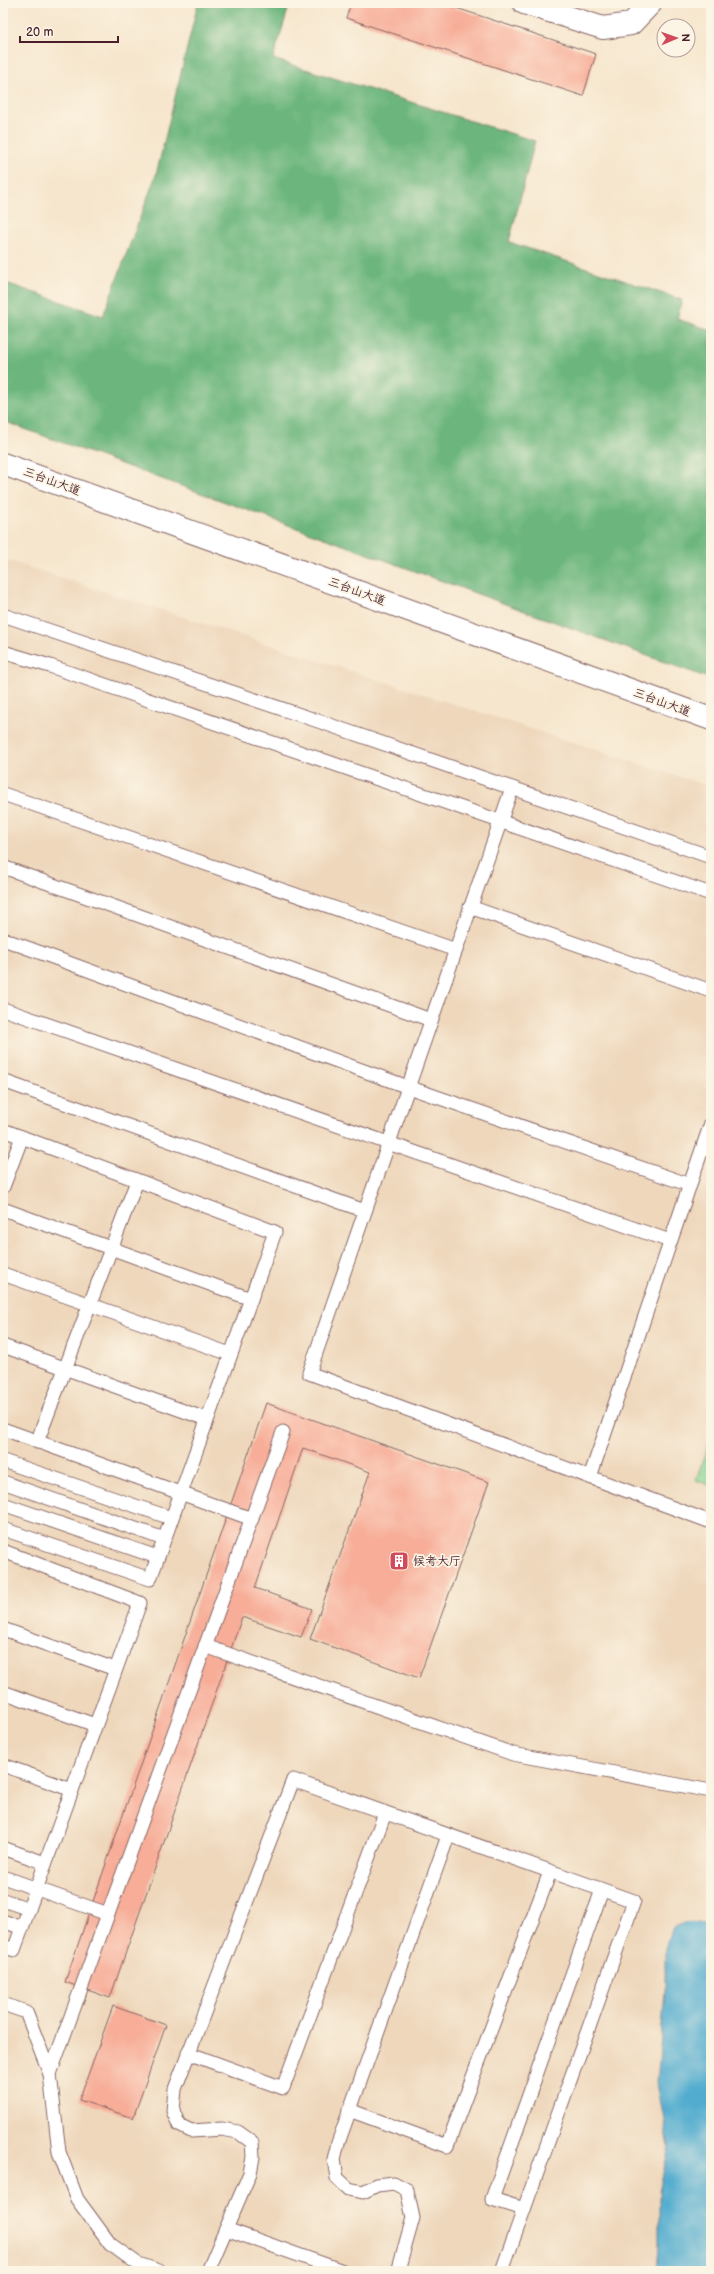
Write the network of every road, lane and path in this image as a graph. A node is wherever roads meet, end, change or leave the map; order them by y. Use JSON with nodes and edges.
{"nodes":[{"id":1,"x":524,"y":3,"type":"edge"},
{"id":2,"x":651,"y":3,"type":"edge"},
{"id":3,"x":3,"y":464,"type":"edge"},
{"id":4,"x":3,"y":615,"type":"edge"},
{"id":5,"x":3,"y":652,"type":"edge"},
{"id":6,"x":711,"y":719,"type":"edge"},
{"id":7,"x":512,"y":788,"type":"junction"},
{"id":8,"x":3,"y":794,"type":"edge"},
{"id":9,"x":500,"y":821,"type":"junction"},
{"id":10,"x":711,"y":857,"type":"edge"},
{"id":11,"x":3,"y":867,"type":"edge"},
{"id":12,"x":711,"y":894,"type":"edge"},
{"id":13,"x":470,"y":907,"type":"junction"},
{"id":14,"x":3,"y":939,"type":"edge"},
{"id":15,"x":456,"y":950,"type":"junction"},
{"id":16,"x":711,"y":991,"type":"edge"},
{"id":17,"x":3,"y":1009,"type":"edge"},
{"id":18,"x":431,"y":1020,"type":"junction"},
{"id":19,"x":3,"y":1081,"type":"edge"},
{"id":20,"x":408,"y":1087,"type":"junction"},
{"id":21,"x":711,"y":1123,"type":"edge"},
{"id":22,"x":3,"y":1130,"type":"edge"},
{"id":23,"x":22,"y":1137,"type":"junction"},
{"id":24,"x":388,"y":1143,"type":"junction"},
{"id":25,"x":137,"y":1181,"type":"junction"},
{"id":26,"x":690,"y":1185,"type":"junction"},
{"id":27,"x":3,"y":1187,"type":"edge"},
{"id":28,"x":3,"y":1210,"type":"edge"},
{"id":29,"x":365,"y":1212,"type":"junction"},
{"id":30,"x":670,"y":1241,"type":"junction"},
{"id":31,"x":111,"y":1248,"type":"junction"},
{"id":32,"x":3,"y":1274,"type":"edge"},
{"id":33,"x":250,"y":1299,"type":"junction"},
{"id":34,"x":90,"y":1305,"type":"junction"},
{"id":35,"x":3,"y":1346,"type":"edge"},
{"id":36,"x":230,"y":1354,"type":"junction"},
{"id":37,"x":65,"y":1368,"type":"junction"},
{"id":38,"x":206,"y":1419,"type":"junction"},
{"id":39,"x":3,"y":1429,"type":"edge"},
{"id":40,"x":283,"y":1432,"type":"dead end"},
{"id":41,"x":37,"y":1442,"type":"junction"},
{"id":42,"x":3,"y":1461,"type":"edge"},
{"id":43,"x":590,"y":1477,"type":"junction"},
{"id":44,"x":3,"y":1482,"type":"edge"},
{"id":45,"x":180,"y":1492,"type":"junction"},
{"id":46,"x":3,"y":1504,"type":"edge"},
{"id":47,"x":171,"y":1518,"type":"junction"},
{"id":48,"x":252,"y":1519,"type":"junction"},
{"id":49,"x":711,"y":1522,"type":"edge"},
{"id":50,"x":3,"y":1529,"type":"edge"},
{"id":51,"x":164,"y":1539,"type":"junction"},
{"id":52,"x":3,"y":1551,"type":"edge"},
{"id":53,"x":157,"y":1558,"type":"junction"},
{"id":54,"x":3,"y":1629,"type":"edge"},
{"id":55,"x":205,"y":1646,"type":"junction"},
{"id":56,"x":115,"y":1669,"type":"junction"},
{"id":57,"x":3,"y":1692,"type":"edge"},
{"id":58,"x":95,"y":1725,"type":"junction"},
{"id":59,"x":3,"y":1765,"type":"edge"},
{"id":60,"x":72,"y":1790,"type":"junction"},
{"id":61,"x":711,"y":1791,"type":"edge"},
{"id":62,"x":385,"y":1813,"type":"junction"},
{"id":63,"x":448,"y":1836,"type":"junction"},
{"id":64,"x":3,"y":1848,"type":"edge"},
{"id":65,"x":45,"y":1863,"type":"junction"},
{"id":66,"x":550,"y":1872,"type":"junction"},
{"id":67,"x":3,"y":1877,"type":"edge"},
{"id":68,"x":37,"y":1889,"type":"junction"},
{"id":69,"x":602,"y":1890,"type":"junction"},
{"id":70,"x":3,"y":1900,"type":"edge"},
{"id":71,"x":29,"y":1909,"type":"junction"},
{"id":72,"x":108,"y":1914,"type":"junction"},
{"id":73,"x":3,"y":1921,"type":"edge"},
{"id":74,"x":22,"y":1928,"type":"junction"},
{"id":75,"x":3,"y":1946,"type":"edge"},
{"id":76,"x":3,"y":2004,"type":"edge"},
{"id":77,"x":188,"y":2053,"type":"junction"},
{"id":78,"x":50,"y":2074,"type":"junction"},
{"id":79,"x":349,"y":2110,"type":"junction"},
{"id":80,"x":524,"y":2209,"type":"junction"},
{"id":81,"x":226,"y":2230,"type":"junction"},
{"id":82,"x":158,"y":2271,"type":"edge"},
{"id":83,"x":208,"y":2271,"type":"edge"},
{"id":84,"x":343,"y":2271,"type":"edge"},
{"id":85,"x":398,"y":2271,"type":"edge"},
{"id":86,"x":502,"y":2271,"type":"edge"}],
"edges":[{"from":1,"to":2,"type":"main road"},
{"from":3,"to":6,"type":"main road","name":"三台山大道"},
{"from":4,"to":7,"type":"lane"},
{"from":5,"to":9,"type":"lane"},
{"from":7,"to":9,"type":"lane"},
{"from":7,"to":10,"type":"lane"},
{"from":8,"to":15,"type":"lane"},
{"from":9,"to":12,"type":"lane"},
{"from":9,"to":13,"type":"lane"},
{"from":11,"to":18,"type":"lane"},
{"from":13,"to":15,"type":"lane"},
{"from":13,"to":16,"type":"lane"},
{"from":14,"to":20,"type":"lane"},
{"from":15,"to":18,"type":"lane"},
{"from":17,"to":24,"type":"lane"},
{"from":18,"to":20,"type":"lane"},
{"from":19,"to":29,"type":"lane"},
{"from":20,"to":24,"type":"lane"},
{"from":20,"to":26,"type":"lane"},
{"from":21,"to":26,"type":"lane"},
{"from":22,"to":23,"type":"lane"},
{"from":23,"to":25,"type":"lane"},
{"from":23,"to":27,"type":"lane"},
{"from":24,"to":29,"type":"lane"},
{"from":24,"to":30,"type":"lane"},
{"from":25,"to":31,"type":"lane"},
{"from":25,"to":33,"type":"lane"},
{"from":26,"to":30,"type":"lane"},
{"from":28,"to":31,"type":"lane"},
{"from":29,"to":43,"type":"lane"},
{"from":30,"to":43,"type":"lane"},
{"from":31,"to":33,"type":"lane"},
{"from":31,"to":34,"type":"lane"},
{"from":32,"to":34,"type":"lane"},
{"from":33,"to":36,"type":"lane"},
{"from":34,"to":36,"type":"lane"},
{"from":34,"to":37,"type":"lane"},
{"from":35,"to":37,"type":"lane"},
{"from":36,"to":38,"type":"lane"},
{"from":37,"to":38,"type":"lane"},
{"from":37,"to":41,"type":"lane"},
{"from":38,"to":45,"type":"lane"},
{"from":39,"to":41,"type":"lane"},
{"from":40,"to":48,"type":"lane"},
{"from":41,"to":45,"type":"lane"},
{"from":42,"to":47,"type":"lane"},
{"from":43,"to":49,"type":"lane"},
{"from":44,"to":51,"type":"lane"},
{"from":45,"to":47,"type":"lane"},
{"from":45,"to":48,"type":"lane"},
{"from":46,"to":53,"type":"lane"},
{"from":47,"to":51,"type":"lane"},
{"from":48,"to":55,"type":"lane"},
{"from":50,"to":53,"type":"lane"},
{"from":51,"to":53,"type":"lane"},
{"from":52,"to":56,"type":"lane"},
{"from":54,"to":56,"type":"lane"},
{"from":55,"to":61,"type":"lane"},
{"from":55,"to":72,"type":"lane"},
{"from":56,"to":58,"type":"lane"},
{"from":57,"to":58,"type":"lane"},
{"from":58,"to":60,"type":"lane"},
{"from":59,"to":60,"type":"lane"},
{"from":60,"to":65,"type":"lane"},
{"from":62,"to":63,"type":"lane"},
{"from":62,"to":77,"type":"lane"},
{"from":62,"to":77,"type":"lane"},
{"from":63,"to":66,"type":"lane"},
{"from":63,"to":79,"type":"lane"},
{"from":64,"to":65,"type":"lane"},
{"from":65,"to":68,"type":"lane"},
{"from":66,"to":69,"type":"lane"},
{"from":66,"to":79,"type":"lane"},
{"from":67,"to":68,"type":"lane"},
{"from":68,"to":71,"type":"lane"},
{"from":68,"to":72,"type":"lane"},
{"from":69,"to":80,"type":"lane"},
{"from":69,"to":80,"type":"lane"},
{"from":70,"to":71,"type":"lane"},
{"from":71,"to":74,"type":"lane"},
{"from":72,"to":78,"type":"lane"},
{"from":73,"to":74,"type":"lane"},
{"from":74,"to":75,"type":"lane"},
{"from":76,"to":78,"type":"lane"},
{"from":77,"to":81,"type":"lane"},
{"from":78,"to":82,"type":"lane"},
{"from":79,"to":85,"type":"lane"},
{"from":80,"to":86,"type":"lane"},
{"from":81,"to":83,"type":"lane"},
{"from":81,"to":84,"type":"lane"}]}
